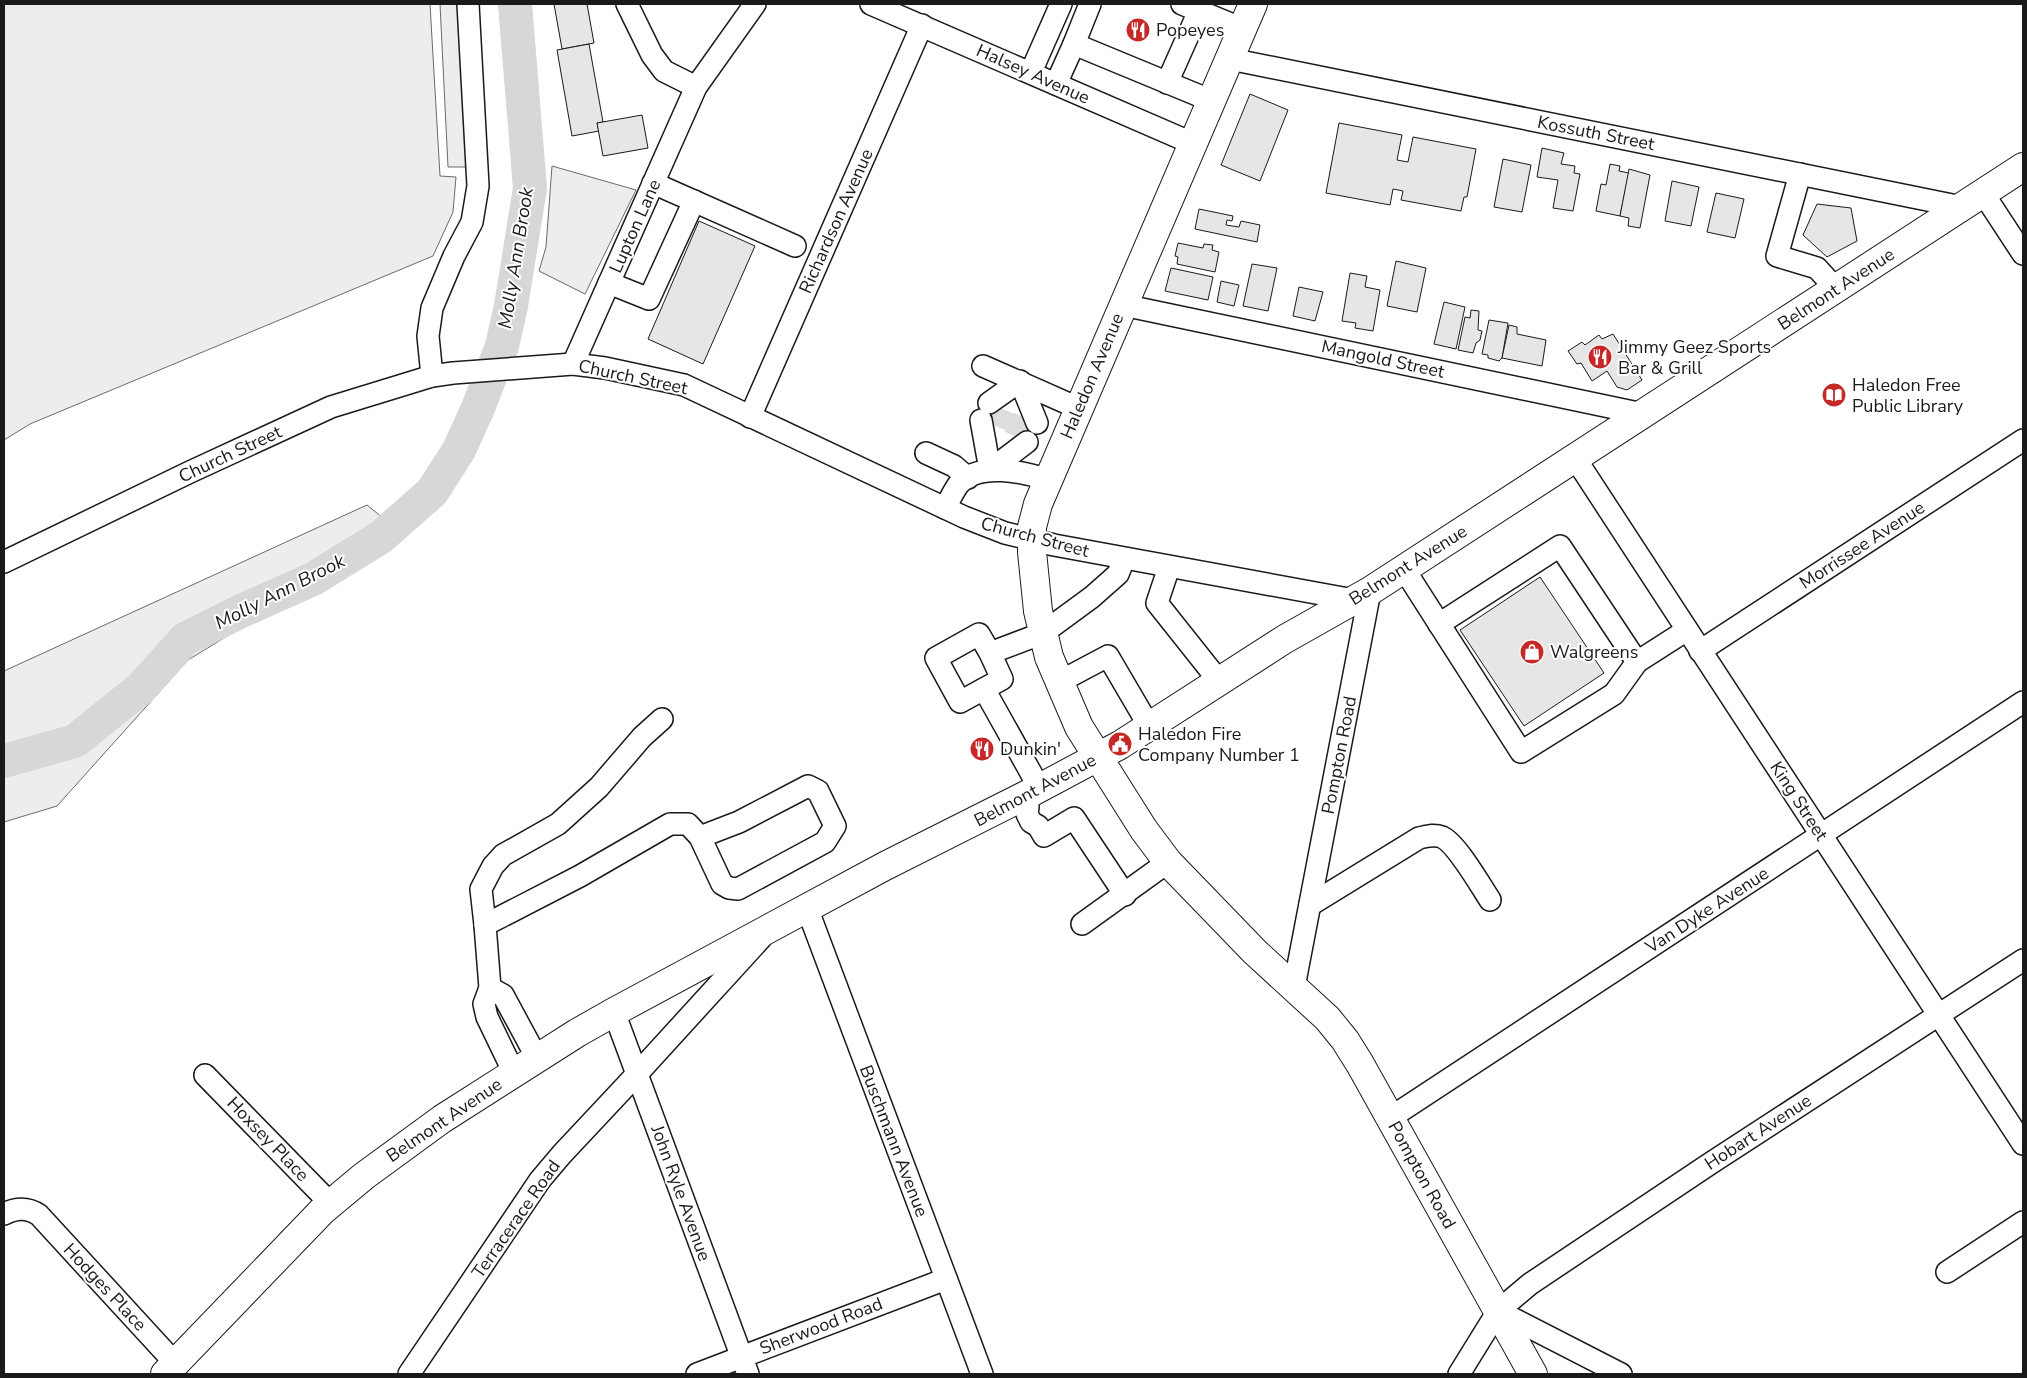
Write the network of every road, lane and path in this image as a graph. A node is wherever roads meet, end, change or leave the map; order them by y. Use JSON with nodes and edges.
{"nodes":[{"id":1,"x":468,"y":4,"type":"edge"},
{"id":2,"x":627,"y":4,"type":"edge"},
{"id":3,"x":755,"y":4,"type":"edge"},
{"id":4,"x":871,"y":4,"type":"edge"},
{"id":5,"x":1061,"y":4,"type":"edge"},
{"id":6,"x":1090,"y":4,"type":"edge"},
{"id":7,"x":1253,"y":4,"type":"edge"},
{"id":8,"x":1190,"y":7,"type":"edge"},
{"id":9,"x":904,"y":10,"type":"edge"},
{"id":10,"x":922,"y":25,"type":"junction"},
{"id":11,"x":1243,"y":29,"type":"junction"},
{"id":12,"x":1074,"y":44,"type":"junction"},
{"id":13,"x":1230,"y":59,"type":"junction"},
{"id":14,"x":1031,"y":72,"type":"junction"},
{"id":15,"x":1167,"y":83,"type":"junction"},
{"id":16,"x":1056,"y":84,"type":"junction"},
{"id":17,"x":696,"y":87,"type":"junction"},
{"id":18,"x":1212,"y":101,"type":"junction"},
{"id":19,"x":1194,"y":144,"type":"junction"},
{"id":20,"x":2023,"y":167,"type":"edge"},
{"id":21,"x":1800,"y":174,"type":"junction"},
{"id":22,"x":653,"y":183,"type":"junction"},
{"id":23,"x":1972,"y":200,"type":"junction"},
{"id":24,"x":694,"y":201,"type":"junction"},
{"id":25,"x":795,"y":246,"type":"dead end"},
{"id":26,"x":2023,"y":254,"type":"edge"},
{"id":27,"x":610,"y":283,"type":"junction"},
{"id":28,"x":1836,"y":289,"type":"junction"},
{"id":29,"x":1123,"y":305,"type":"junction"},
{"id":30,"x":573,"y":364,"type":"junction"},
{"id":31,"x":983,"y":366,"type":"dead end"},
{"id":32,"x":443,"y":375,"type":"junction"},
{"id":33,"x":1020,"y":382,"type":"junction"},
{"id":34,"x":1078,"y":408,"type":"junction"},
{"id":35,"x":1643,"y":414,"type":"junction"},
{"id":36,"x":750,"y":417,"type":"junction"},
{"id":37,"x":1009,"y":422,"type":"junction"},
{"id":38,"x":2023,"y":440,"type":"edge"},
{"id":39,"x":926,"y":454,"type":"dead end"},
{"id":40,"x":1575,"y":458,"type":"junction"},
{"id":41,"x":990,"y":470,"type":"junction"},
{"id":42,"x":968,"y":478,"type":"junction"},
{"id":43,"x":1048,"y":480,"type":"junction"},
{"id":44,"x":945,"y":508,"type":"junction"},
{"id":45,"x":1032,"y":539,"type":"junction"},
{"id":46,"x":1124,"y":559,"type":"junction"},
{"id":47,"x":4,"y":562,"type":"edge"},
{"id":48,"x":1169,"y":567,"type":"junction"},
{"id":49,"x":1404,"y":569,"type":"junction"},
{"id":50,"x":1362,"y":596,"type":"junction"},
{"id":51,"x":1439,"y":624,"type":"junction"},
{"id":52,"x":1687,"y":630,"type":"junction"},
{"id":53,"x":1043,"y":633,"type":"junction"},
{"id":54,"x":1700,"y":651,"type":"junction"},
{"id":55,"x":990,"y":653,"type":"junction"},
{"id":56,"x":1637,"y":662,"type":"junction"},
{"id":57,"x":1219,"y":681,"type":"junction"},
{"id":58,"x":1059,"y":682,"type":"junction"},
{"id":59,"x":984,"y":689,"type":"junction"},
{"id":60,"x":2023,"y":702,"type":"edge"},
{"id":61,"x":662,"y":719,"type":"dead end"},
{"id":62,"x":1149,"y":726,"type":"junction"},
{"id":63,"x":1097,"y":757,"type":"junction"},
{"id":64,"x":1030,"y":798,"type":"junction"},
{"id":65,"x":1821,"y":835,"type":"junction"},
{"id":66,"x":700,"y":837,"type":"junction"},
{"id":67,"x":1168,"y":862,"type":"junction"},
{"id":68,"x":1124,"y":895,"type":"junction"},
{"id":69,"x":1490,"y":900,"type":"dead end"},
{"id":70,"x":806,"y":908,"type":"junction"},
{"id":71,"x":1308,"y":912,"type":"junction"},
{"id":72,"x":1082,"y":924,"type":"dead end"},
{"id":73,"x":485,"y":926,"type":"junction"},
{"id":74,"x":770,"y":927,"type":"junction"},
{"id":75,"x":2023,"y":960,"type":"edge"},
{"id":76,"x":1294,"y":987,"type":"junction"},
{"id":77,"x":490,"y":988,"type":"junction"},
{"id":78,"x":614,"y":1012,"type":"junction"},
{"id":79,"x":1940,"y":1015,"type":"junction"},
{"id":80,"x":537,"y":1058,"type":"junction"},
{"id":81,"x":514,"y":1073,"type":"junction"},
{"id":82,"x":637,"y":1074,"type":"junction"},
{"id":83,"x":205,"y":1075,"type":"dead end"},
{"id":84,"x":1390,"y":1118,"type":"junction"},
{"id":85,"x":2023,"y":1144,"type":"edge"},
{"id":86,"x":331,"y":1204,"type":"junction"},
{"id":87,"x":4,"y":1214,"type":"edge"},
{"id":88,"x":2023,"y":1222,"type":"edge"},
{"id":89,"x":1947,"y":1272,"type":"dead end"},
{"id":90,"x":946,"y":1280,"type":"junction"},
{"id":91,"x":1498,"y":1311,"type":"junction"},
{"id":92,"x":745,"y":1365,"type":"edge"},
{"id":93,"x":170,"y":1369,"type":"edge"},
{"id":94,"x":409,"y":1374,"type":"edge"},
{"id":95,"x":697,"y":1374,"type":"edge"},
{"id":96,"x":982,"y":1374,"type":"edge"},
{"id":97,"x":1459,"y":1374,"type":"edge"},
{"id":98,"x":1533,"y":1374,"type":"edge"},
{"id":99,"x":1621,"y":1374,"type":"edge"}],
"edges":[{"from":1,"to":32,"type":"street"},
{"from":2,"to":17,"type":"street"},
{"from":3,"to":17,"type":"street","name":"Lupton Lane"},
{"from":4,"to":9,"type":"street","name":"Halsey Avenue"},
{"from":5,"to":14,"type":"street"},
{"from":6,"to":12,"type":"street"},
{"from":7,"to":11,"type":"main road","name":"Haledon Avenue"},
{"from":8,"to":11,"type":"street"},
{"from":8,"to":15,"type":"street"},
{"from":9,"to":10,"type":"street","name":"Halsey Avenue"},
{"from":10,"to":14,"type":"street","name":"Halsey Avenue"},
{"from":10,"to":36,"type":"street","name":"Richardson Avenue"},
{"from":11,"to":13,"type":"main road","name":"Haledon Avenue"},
{"from":12,"to":15,"type":"street"},
{"from":12,"to":16,"type":"street"},
{"from":13,"to":18,"type":"main road","name":"Haledon Avenue"},
{"from":13,"to":21,"type":"street","name":"Kossuth Street"},
{"from":14,"to":16,"type":"street","name":"Halsey Avenue"},
{"from":15,"to":18,"type":"street"},
{"from":16,"to":19,"type":"street","name":"Halsey Avenue"},
{"from":17,"to":22,"type":"street","name":"Lupton Lane"},
{"from":18,"to":19,"type":"main road","name":"Haledon Avenue"},
{"from":19,"to":29,"type":"main road","name":"Haledon Avenue"},
{"from":20,"to":23,"type":"main road","name":"Belmont Avenue"},
{"from":21,"to":23,"type":"street","name":"Kossuth Street"},
{"from":21,"to":28,"type":"street"},
{"from":22,"to":24,"type":"street"},
{"from":22,"to":27,"type":"street","name":"Lupton Lane"},
{"from":23,"to":26,"type":"street"},
{"from":23,"to":28,"type":"main road","name":"Belmont Avenue"},
{"from":24,"to":25,"type":"street"},
{"from":24,"to":27,"type":"street"},
{"from":27,"to":30,"type":"street","name":"Lupton Lane"},
{"from":28,"to":35,"type":"main road","name":"Belmont Avenue"},
{"from":29,"to":34,"type":"main road","name":"Haledon Avenue"},
{"from":29,"to":35,"type":"street","name":"Mangold Street"},
{"from":30,"to":32,"type":"street","name":"Church Street"},
{"from":30,"to":36,"type":"street","name":"Church Street"},
{"from":31,"to":33,"type":"street"},
{"from":32,"to":47,"type":"street","name":"Church Street"},
{"from":33,"to":34,"type":"street"},
{"from":33,"to":37,"type":"street"},
{"from":33,"to":37,"type":"street"},
{"from":34,"to":43,"type":"main road","name":"Haledon Avenue"},
{"from":35,"to":40,"type":"main road","name":"Belmont Avenue"},
{"from":36,"to":44,"type":"street","name":"Church Street"},
{"from":37,"to":41,"type":"street"},
{"from":37,"to":41,"type":"street"},
{"from":38,"to":54,"type":"street","name":"Morrissee Avenue"},
{"from":39,"to":42,"type":"street"},
{"from":40,"to":49,"type":"main road","name":"Belmont Avenue"},
{"from":40,"to":52,"type":"street","name":"King Street"},
{"from":41,"to":42,"type":"street"},
{"from":41,"to":43,"type":"street"},
{"from":42,"to":44,"type":"street"},
{"from":43,"to":45,"type":"main road","name":"Haledon Avenue"},
{"from":44,"to":45,"type":"street","name":"Church Street"},
{"from":45,"to":46,"type":"street","name":"Church Street"},
{"from":45,"to":53,"type":"main road","name":"Haledon Avenue"},
{"from":46,"to":48,"type":"street","name":"Church Street"},
{"from":46,"to":53,"type":"street"},
{"from":48,"to":50,"type":"street","name":"Church Street"},
{"from":48,"to":57,"type":"street"},
{"from":49,"to":50,"type":"main road","name":"Belmont Avenue"},
{"from":49,"to":51,"type":"street"},
{"from":50,"to":57,"type":"main road","name":"Belmont Avenue"},
{"from":50,"to":71,"type":"street","name":"Pompton Road"},
{"from":51,"to":56,"type":"street"},
{"from":51,"to":56,"type":"street"},
{"from":52,"to":54,"type":"street","name":"King Street"},
{"from":52,"to":56,"type":"street"},
{"from":53,"to":55,"type":"street"},
{"from":53,"to":58,"type":"main road","name":"Haledon Avenue"},
{"from":54,"to":65,"type":"street","name":"King Street"},
{"from":55,"to":59,"type":"street"},
{"from":55,"to":59,"type":"street"},
{"from":57,"to":62,"type":"main road","name":"Belmont Avenue"},
{"from":58,"to":62,"type":"street"},
{"from":58,"to":63,"type":"main road","name":"Haledon Avenue"},
{"from":59,"to":64,"type":"street"},
{"from":60,"to":65,"type":"street","name":"Van Dyke Avenue"},
{"from":61,"to":73,"type":"street"},
{"from":62,"to":63,"type":"main road","name":"Belmont Avenue"},
{"from":63,"to":64,"type":"main road","name":"Belmont Avenue"},
{"from":63,"to":67,"type":"main road","name":"Haledon Avenue"},
{"from":64,"to":68,"type":"street"},
{"from":64,"to":70,"type":"main road","name":"Belmont Avenue"},
{"from":65,"to":79,"type":"street","name":"King Street"},
{"from":65,"to":84,"type":"street","name":"Van Dyke Avenue"},
{"from":66,"to":66,"type":"street"},
{"from":66,"to":73,"type":"street"},
{"from":67,"to":68,"type":"street"},
{"from":67,"to":76,"type":"main road","name":"Pompton Road"},
{"from":68,"to":72,"type":"street"},
{"from":69,"to":71,"type":"street"},
{"from":70,"to":74,"type":"main road","name":"Belmont Avenue"},
{"from":70,"to":90,"type":"street","name":"Buschmann Avenue"},
{"from":71,"to":76,"type":"street","name":"Pompton Road"},
{"from":73,"to":77,"type":"street"},
{"from":74,"to":78,"type":"main road","name":"Belmont Avenue"},
{"from":74,"to":82,"type":"street","name":"Belmont Avenue"},
{"from":75,"to":79,"type":"street","name":"Hobart Avenue"},
{"from":76,"to":84,"type":"main road","name":"Pompton Road"},
{"from":77,"to":80,"type":"street"},
{"from":77,"to":81,"type":"street"},
{"from":78,"to":80,"type":"main road","name":"Belmont Avenue"},
{"from":78,"to":82,"type":"street","name":"John Ryle Avenue"},
{"from":79,"to":85,"type":"street","name":"King Street"},
{"from":79,"to":91,"type":"street","name":"Hobart Avenue"},
{"from":80,"to":81,"type":"main road","name":"Belmont Avenue"},
{"from":81,"to":86,"type":"main road","name":"Belmont Avenue"},
{"from":82,"to":92,"type":"street","name":"John Ryle Avenue"},
{"from":82,"to":94,"type":"street","name":"Terracerace Road"},
{"from":83,"to":86,"type":"street","name":"Hoxsey Place"},
{"from":84,"to":91,"type":"main road","name":"Pompton Road"},
{"from":86,"to":93,"type":"main road","name":"Belmont Avenue"},
{"from":87,"to":93,"type":"street","name":"Hodges Place"},
{"from":88,"to":89,"type":"street"},
{"from":90,"to":92,"type":"street","name":"Sherwood Road"},
{"from":90,"to":96,"type":"street","name":"Buschmann Avenue"},
{"from":91,"to":97,"type":"street","name":"Hobart Avenue"},
{"from":91,"to":98,"type":"main road","name":"Pompton Road"},
{"from":91,"to":99,"type":"street"},
{"from":92,"to":95,"type":"street","name":"Sherwood Road"}]}
